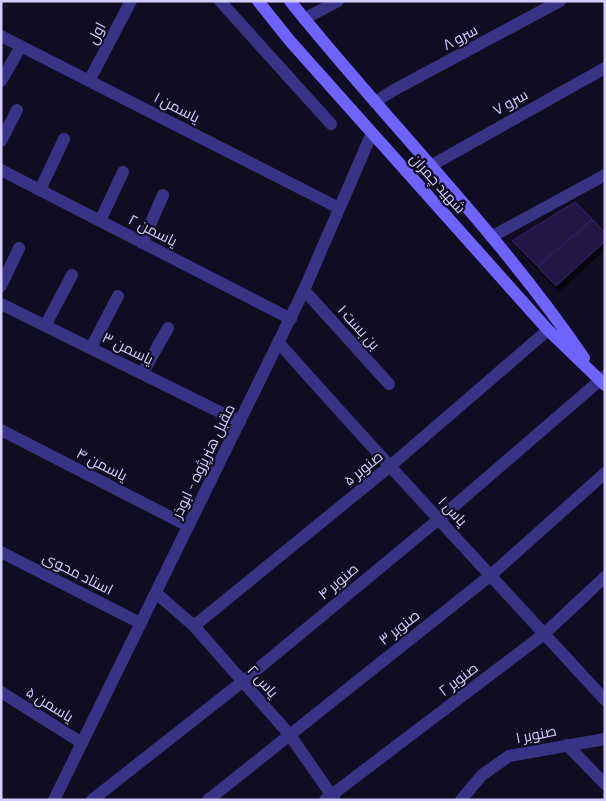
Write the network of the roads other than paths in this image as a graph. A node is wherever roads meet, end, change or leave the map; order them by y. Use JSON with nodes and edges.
{"nodes":[{"id":1,"x":131,"y":1,"type":"edge"},
{"id":2,"x":220,"y":1,"type":"edge"},
{"id":3,"x":258,"y":1,"type":"edge"},
{"id":4,"x":290,"y":1,"type":"edge"},
{"id":5,"x":338,"y":1,"type":"edge"},
{"id":6,"x":560,"y":1,"type":"edge"},
{"id":7,"x":304,"y":19,"type":"junction"},
{"id":8,"x":1,"y":36,"type":"edge"},
{"id":9,"x":21,"y":46,"type":"junction"},
{"id":10,"x":605,"y":68,"type":"edge"},
{"id":11,"x":1,"y":81,"type":"edge"},
{"id":12,"x":89,"y":81,"type":"junction"},
{"id":13,"x":375,"y":102,"type":"junction"},
{"id":14,"x":17,"y":110,"type":"dead end"},
{"id":15,"x":331,"y":124,"type":"dead end"},
{"id":16,"x":372,"y":133,"type":"junction"},
{"id":17,"x":64,"y":139,"type":"dead end"},
{"id":18,"x":1,"y":141,"type":"edge"},
{"id":19,"x":432,"y":165,"type":"junction"},
{"id":20,"x":1,"y":170,"type":"edge"},
{"id":21,"x":123,"y":172,"type":"dead end"},
{"id":22,"x":605,"y":175,"type":"edge"},
{"id":23,"x":40,"y":190,"type":"junction"},
{"id":24,"x":163,"y":196,"type":"dead end"},
{"id":25,"x":339,"y":208,"type":"junction"},
{"id":26,"x":100,"y":221,"type":"junction"},
{"id":27,"x":491,"y":237,"type":"junction"},
{"id":28,"x":142,"y":243,"type":"junction"},
{"id":29,"x":20,"y":248,"type":"dead end"},
{"id":30,"x":72,"y":274,"type":"dead end"},
{"id":31,"x":1,"y":286,"type":"edge"},
{"id":32,"x":304,"y":290,"type":"junction"},
{"id":33,"x":118,"y":296,"type":"dead end"},
{"id":34,"x":1,"y":304,"type":"edge"},
{"id":35,"x":291,"y":319,"type":"junction"},
{"id":36,"x":45,"y":326,"type":"junction"},
{"id":37,"x":168,"y":328,"type":"dead end"},
{"id":38,"x":548,"y":330,"type":"junction"},
{"id":39,"x":279,"y":343,"type":"junction"},
{"id":40,"x":91,"y":348,"type":"junction"},
{"id":41,"x":142,"y":374,"type":"junction"},
{"id":42,"x":603,"y":380,"type":"edge"},
{"id":43,"x":389,"y":384,"type":"dead end"},
{"id":44,"x":240,"y":422,"type":"junction"},
{"id":45,"x":1,"y":430,"type":"edge"},
{"id":46,"x":389,"y":467,"type":"junction"},
{"id":47,"x":605,"y":473,"type":"edge"},
{"id":48,"x":439,"y":518,"type":"junction"},
{"id":49,"x":188,"y":526,"type":"junction"},
{"id":50,"x":1,"y":552,"type":"edge"},
{"id":51,"x":491,"y":575,"type":"junction"},
{"id":52,"x":605,"y":577,"type":"edge"},
{"id":53,"x":156,"y":593,"type":"junction"},
{"id":54,"x":140,"y":623,"type":"junction"},
{"id":55,"x":194,"y":626,"type":"junction"},
{"id":56,"x":544,"y":634,"type":"junction"},
{"id":57,"x":242,"y":682,"type":"junction"},
{"id":58,"x":1,"y":692,"type":"edge"},
{"id":59,"x":605,"y":700,"type":"edge"},
{"id":60,"x":289,"y":734,"type":"junction"},
{"id":61,"x":605,"y":738,"type":"edge"},
{"id":62,"x":82,"y":743,"type":"junction"},
{"id":63,"x":568,"y":745,"type":"junction"},
{"id":64,"x":605,"y":784,"type":"edge"},
{"id":65,"x":331,"y":798,"type":"edge"},
{"id":66,"x":54,"y":800,"type":"edge"},
{"id":67,"x":92,"y":800,"type":"edge"},
{"id":68,"x":208,"y":800,"type":"edge"},
{"id":69,"x":461,"y":800,"type":"edge"}],
"edges":[{"from":1,"to":12,"type":"street","name":"اول"},
{"from":2,"to":15,"type":"street"},
{"from":3,"to":16,"type":"main road","name":"شهید چمران"},
{"from":4,"to":7,"type":"main road","name":"شهید چمران"},
{"from":5,"to":7,"type":"street"},
{"from":6,"to":13,"type":"street","name":"سرو ۸"},
{"from":7,"to":13,"type":"main road","name":"شهید چمران"},
{"from":8,"to":9,"type":"street","name":"یاسمن ۱"},
{"from":9,"to":11,"type":"street"},
{"from":9,"to":12,"type":"street","name":"یاسمن ۱"},
{"from":10,"to":19,"type":"street","name":"سرو ۷"},
{"from":12,"to":25,"type":"street","name":"یاسمن ۱"},
{"from":13,"to":19,"type":"main road","name":"شهید چمران"},
{"from":14,"to":18,"type":"street"},
{"from":16,"to":25,"type":"street","name":"مقبل هنرپژوه - ابوذر"},
{"from":16,"to":38,"type":"main road","name":"شهید چمران"},
{"from":17,"to":23,"type":"street"},
{"from":19,"to":27,"type":"main road","name":"شهید چمران"},
{"from":20,"to":23,"type":"street","name":"یاسمن ۲"},
{"from":21,"to":26,"type":"street"},
{"from":22,"to":27,"type":"street"},
{"from":23,"to":26,"type":"street","name":"یاسمن ۲"},
{"from":24,"to":28,"type":"street"},
{"from":25,"to":32,"type":"street","name":"مقبل هنرپژوه - ابوذر"},
{"from":26,"to":28,"type":"street","name":"یاسمن ۲"},
{"from":27,"to":42,"type":"main road","name":"شهید چمران"},
{"from":28,"to":35,"type":"street","name":"یاسمن ۲"},
{"from":29,"to":31,"type":"street"},
{"from":30,"to":36,"type":"street"},
{"from":32,"to":35,"type":"street","name":"مقبل هنرپژوه - ابوذر"},
{"from":32,"to":43,"type":"street","name":"بن بست ۱"},
{"from":33,"to":40,"type":"street"},
{"from":34,"to":36,"type":"street","name":"یاسمن ۳"},
{"from":35,"to":39,"type":"street","name":"مقبل هنرپژوه - ابوذر"},
{"from":36,"to":40,"type":"street","name":"یاسمن ۳"},
{"from":37,"to":41,"type":"street"},
{"from":38,"to":42,"type":"main road","name":"شهید چمران"},
{"from":38,"to":46,"type":"street","name":"صنوبر ۵"},
{"from":39,"to":44,"type":"street","name":"مقبل هنرپژوه - ابوذر"},
{"from":39,"to":46,"type":"street","name":"یاس ۱"},
{"from":40,"to":41,"type":"street","name":"یاسمن ۳"},
{"from":41,"to":44,"type":"street","name":"یاسمن ۳"},
{"from":42,"to":48,"type":"street","name":"صنوبر ۴"},
{"from":44,"to":49,"type":"street","name":"مقبل هنرپژوه - ابوذر"},
{"from":45,"to":49,"type":"street","name":"یاسمن ۴"},
{"from":46,"to":48,"type":"street","name":"یاس ۱"},
{"from":46,"to":55,"type":"street","name":"صنوبر ۵"},
{"from":47,"to":51,"type":"street","name":"صنوبر ۳"},
{"from":48,"to":51,"type":"street","name":"یاس ۱"},
{"from":48,"to":57,"type":"street","name":"صنوبر ۴"},
{"from":49,"to":53,"type":"street","name":"مقبل هنرپژوه - ابوذر"},
{"from":50,"to":54,"type":"street","name":"استاد محوی"},
{"from":51,"to":56,"type":"street","name":"یاس ۱"},
{"from":51,"to":60,"type":"street","name":"صنوبر ۳"},
{"from":52,"to":56,"type":"street","name":"صنوبر ۲"},
{"from":53,"to":54,"type":"street","name":"مقبل هنرپژوه - ابوذر"},
{"from":53,"to":55,"type":"street","name":"یاس ۲"},
{"from":54,"to":62,"type":"street","name":"مقبل هنرپژوه - ابوذر"},
{"from":55,"to":57,"type":"street","name":"یاس ۲"},
{"from":56,"to":59,"type":"street","name":"یاس ۱"},
{"from":56,"to":65,"type":"street","name":"صنوبر ۲"},
{"from":57,"to":60,"type":"street","name":"یاس ۲"},
{"from":57,"to":67,"type":"street","name":"صنوبر ۴"},
{"from":58,"to":62,"type":"street","name":"یاسمن ۵"},
{"from":60,"to":65,"type":"street","name":"یاس ۲"},
{"from":60,"to":68,"type":"street","name":"صنوبر ۳"},
{"from":61,"to":63,"type":"street","name":"صنوبر ۱"},
{"from":62,"to":66,"type":"street","name":"مقبل هنرپژوه - ابوذر"},
{"from":63,"to":64,"type":"street"},
{"from":63,"to":69,"type":"street","name":"صنوبر ۱"}]}
